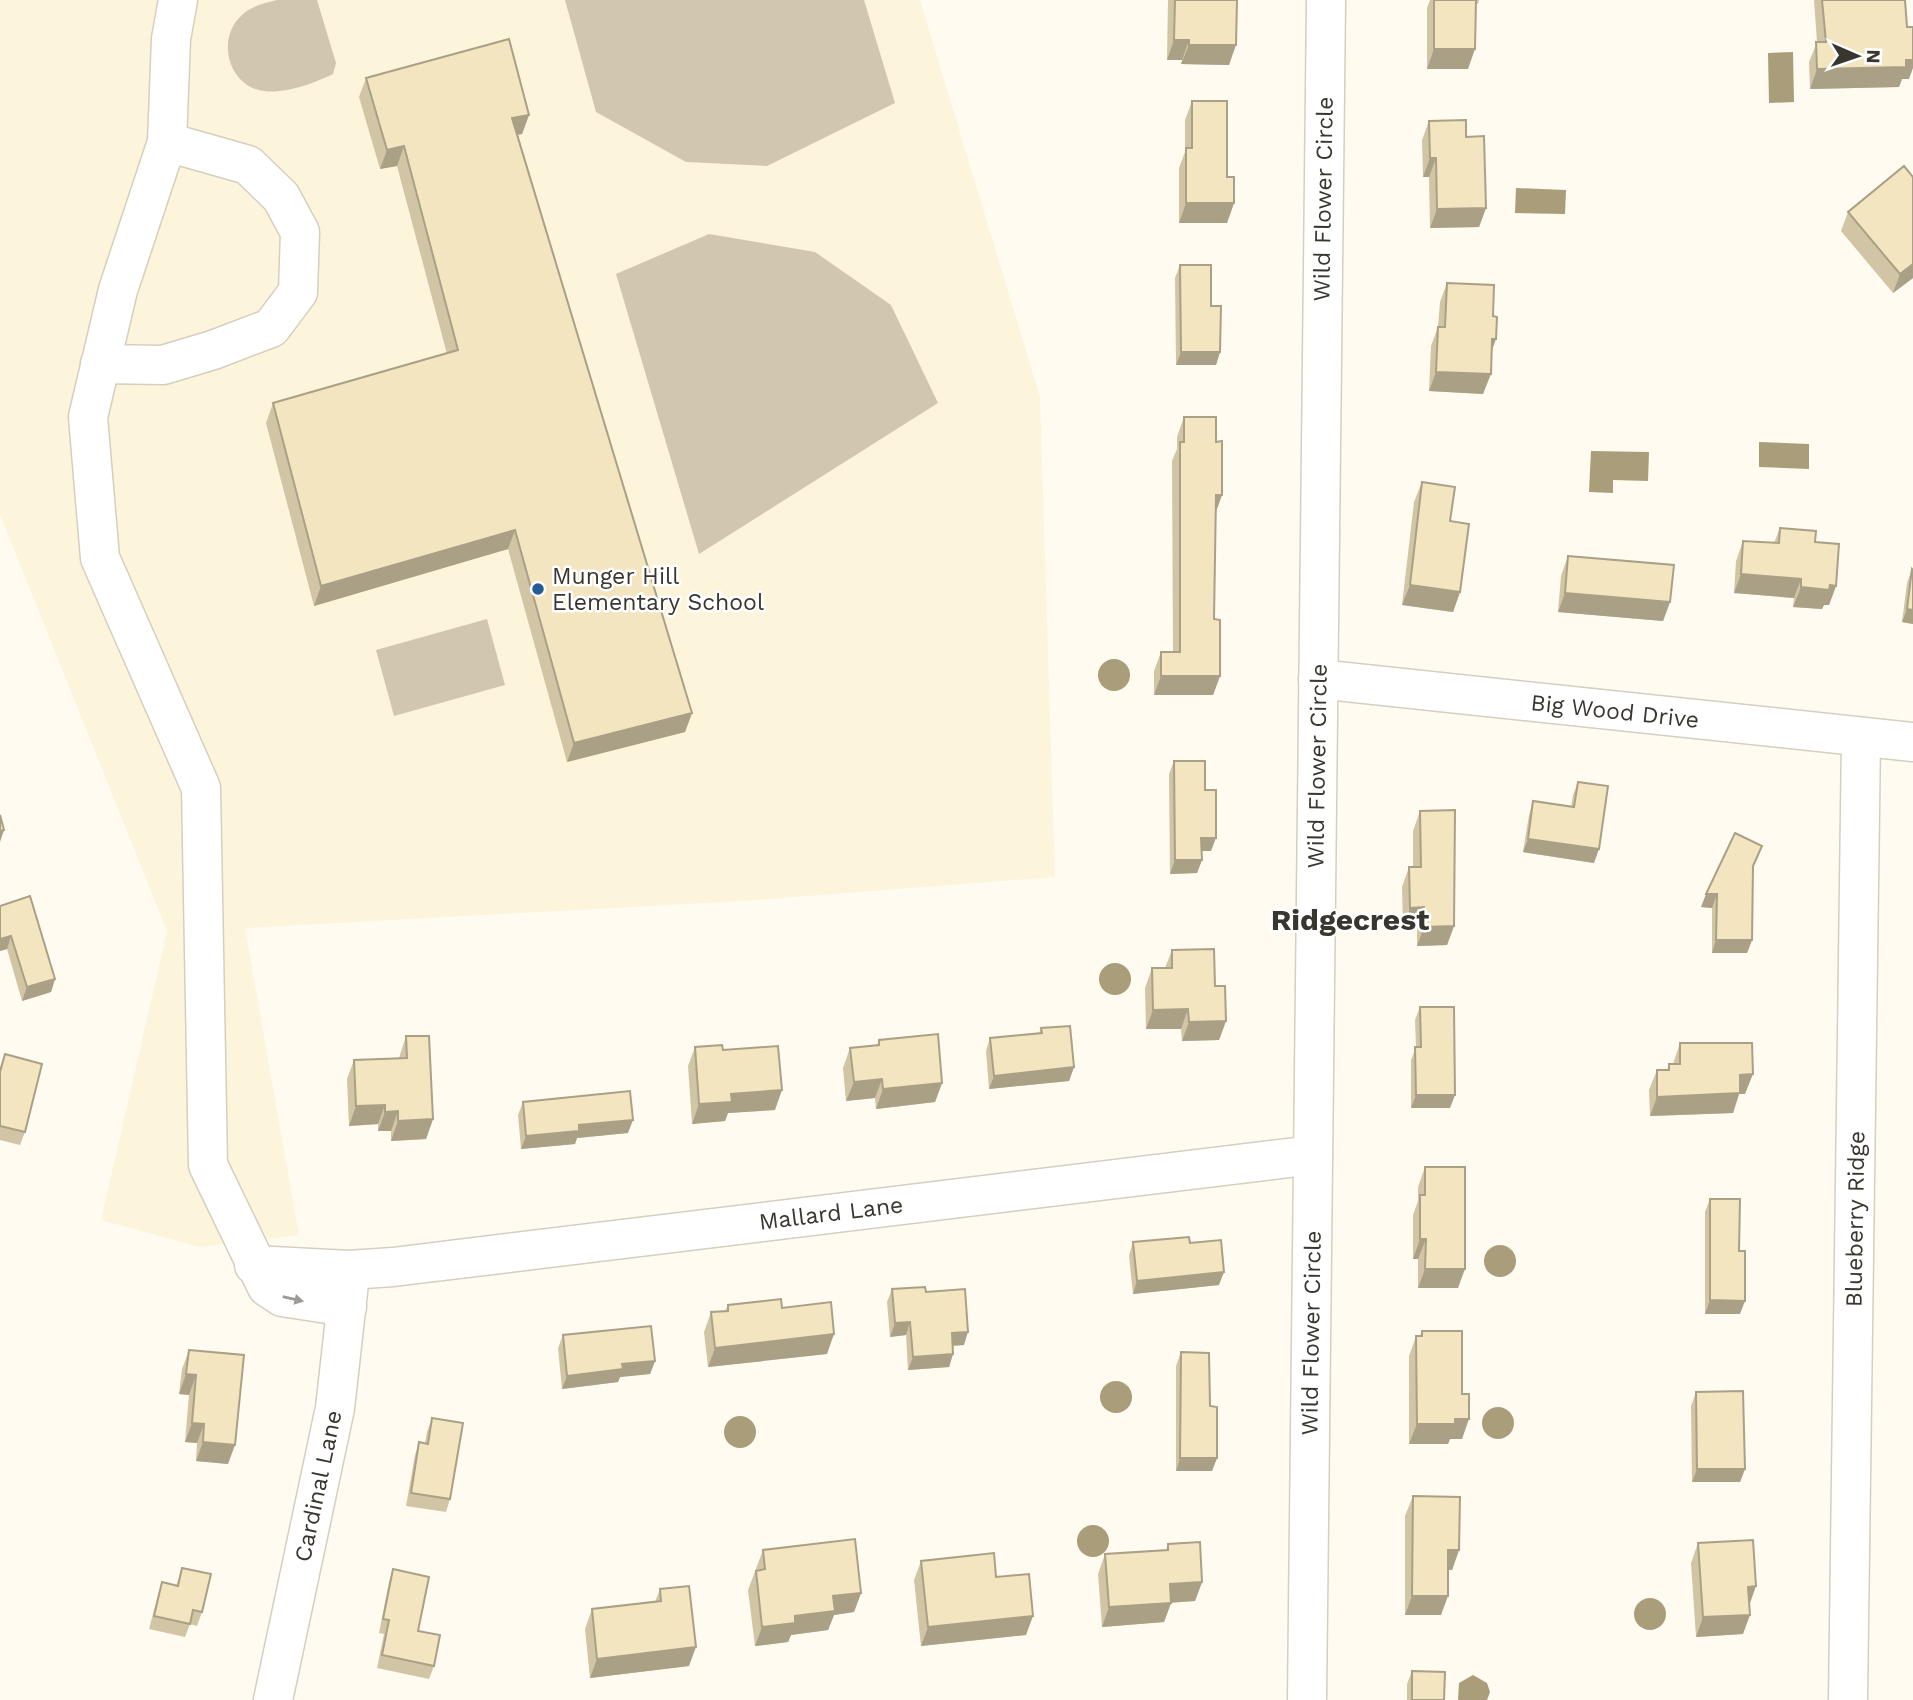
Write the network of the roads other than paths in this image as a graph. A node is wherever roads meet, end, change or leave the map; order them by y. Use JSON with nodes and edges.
{"nodes":[{"id":1,"x":178,"y":0,"type":"edge"},
{"id":2,"x":1326,"y":0,"type":"edge"},
{"id":3,"x":167,"y":142,"type":"junction"},
{"id":4,"x":100,"y":364,"type":"junction"},
{"id":5,"x":1318,"y":679,"type":"junction"},
{"id":6,"x":1861,"y":737,"type":"junction"},
{"id":7,"x":1913,"y":742,"type":"edge"},
{"id":8,"x":1313,"y":1155,"type":"junction"},
{"id":9,"x":348,"y":1289,"type":"junction"},
{"id":10,"x":1297,"y":1699,"type":"edge"},
{"id":11,"x":273,"y":1700,"type":"edge"},
{"id":12,"x":1848,"y":1700,"type":"edge"}],
"edges":[{"from":1,"to":3,"type":"street"},
{"from":2,"to":5,"type":"street","name":"Wild Flower Circle"},
{"from":3,"to":4,"type":"street"},
{"from":3,"to":4,"type":"street"},
{"from":4,"to":9,"type":"street","name":"Mallard Lane"},
{"from":5,"to":6,"type":"street","name":"Big Wood Drive"},
{"from":5,"to":8,"type":"street","name":"Wild Flower Circle"},
{"from":6,"to":7,"type":"street","name":"Big Wood Drive"},
{"from":6,"to":12,"type":"street","name":"Blueberry Ridge"},
{"from":8,"to":9,"type":"street","name":"Mallard Lane"},
{"from":8,"to":10,"type":"street","name":"Wild Flower Circle"},
{"from":9,"to":11,"type":"street","name":"Cardinal Lane"}]}
